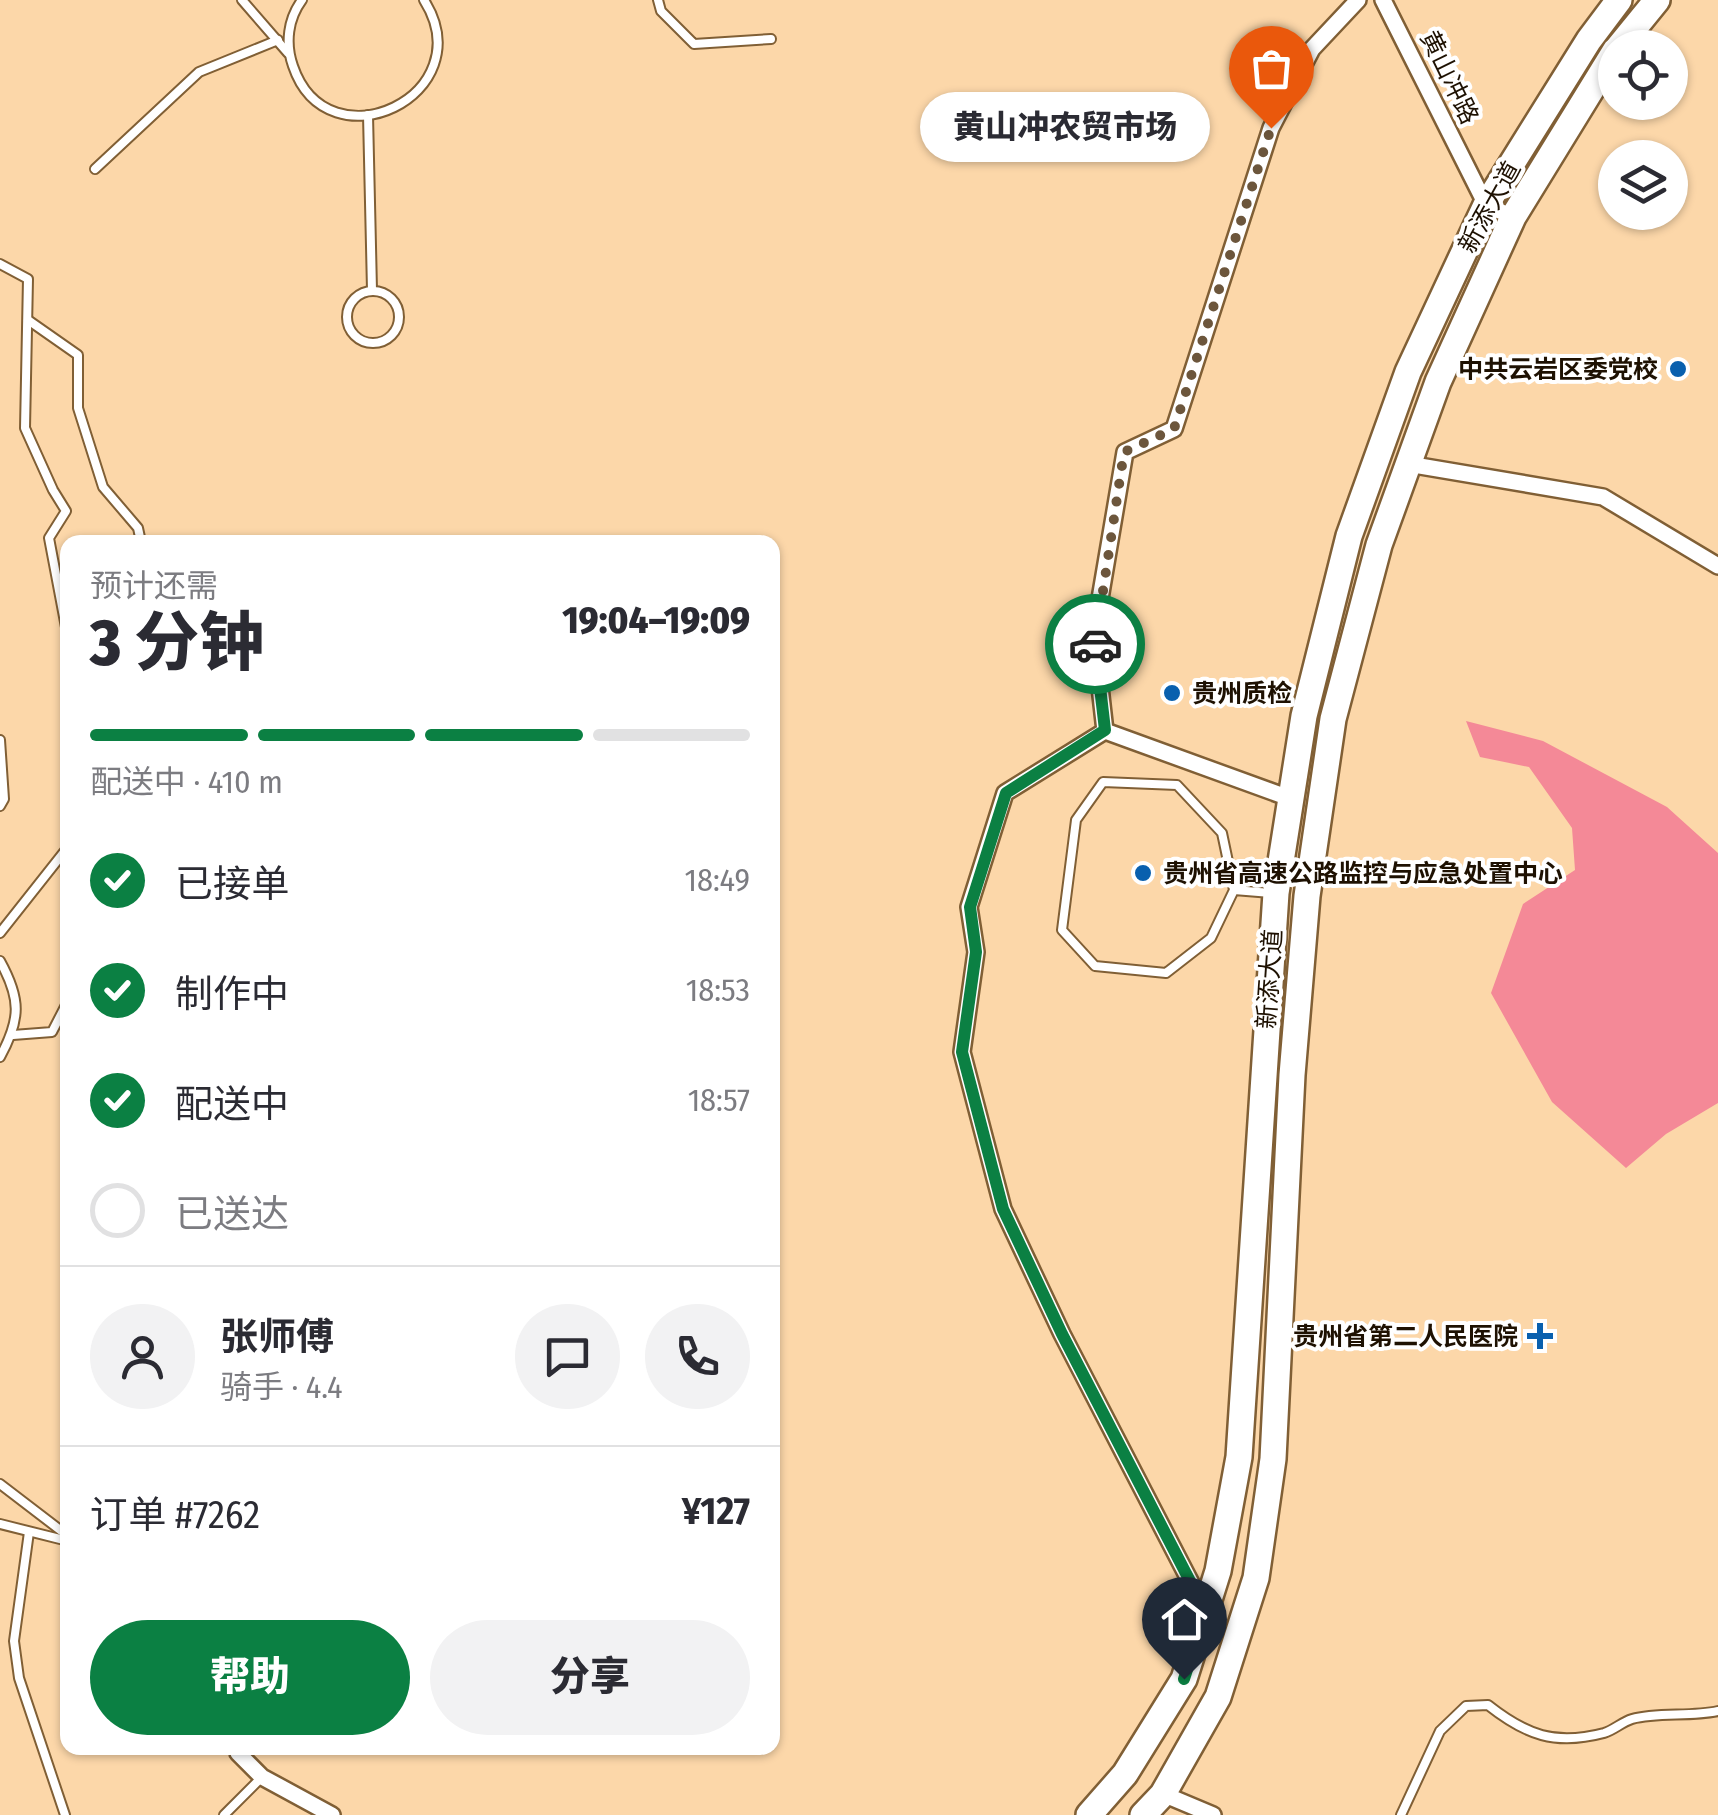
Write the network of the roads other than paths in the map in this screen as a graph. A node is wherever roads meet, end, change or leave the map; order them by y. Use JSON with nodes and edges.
{"nodes":[{"id":1,"x":242,"y":0,"type":"edge"},
{"id":2,"x":302,"y":0,"type":"edge"},
{"id":3,"x":424,"y":0,"type":"edge"},
{"id":4,"x":658,"y":0,"type":"edge"},
{"id":5,"x":1358,"y":0,"type":"edge"},
{"id":6,"x":1382,"y":0,"type":"edge"},
{"id":7,"x":1619,"y":0,"type":"edge"},
{"id":8,"x":1657,"y":0,"type":"edge"},
{"id":9,"x":1632,"y":30,"type":"edge"},
{"id":10,"x":770,"y":39,"type":"dead end"},
{"id":11,"x":278,"y":40,"type":"junction"},
{"id":12,"x":288,"y":54,"type":"junction"},
{"id":13,"x":1598,"y":78,"type":"edge"},
{"id":14,"x":368,"y":116,"type":"junction"},
{"id":15,"x":95,"y":169,"type":"dead end"},
{"id":16,"x":1486,"y":205,"type":"junction"},
{"id":17,"x":1513,"y":216,"type":"junction"},
{"id":18,"x":0,"y":264,"type":"edge"},
{"id":19,"x":372,"y":290,"type":"junction"},
{"id":20,"x":28,"y":320,"type":"junction"},
{"id":21,"x":1408,"y":464,"type":"junction"},
{"id":22,"x":140,"y":535,"type":"edge"},
{"id":23,"x":1718,"y":566,"type":"edge"},
{"id":24,"x":60,"y":594,"type":"edge"},
{"id":25,"x":1105,"y":730,"type":"junction"},
{"id":26,"x":0,"y":740,"type":"edge"},
{"id":27,"x":1292,"y":799,"type":"junction"},
{"id":28,"x":0,"y":806,"type":"edge"},
{"id":29,"x":60,"y":857,"type":"edge"},
{"id":30,"x":1234,"y":890,"type":"junction"},
{"id":31,"x":1276,"y":893,"type":"junction"},
{"id":32,"x":0,"y":934,"type":"edge"},
{"id":33,"x":0,"y":961,"type":"edge"},
{"id":34,"x":60,"y":1017,"type":"edge"},
{"id":35,"x":12,"y":1034,"type":"junction"},
{"id":36,"x":0,"y":1057,"type":"edge"},
{"id":37,"x":0,"y":1484,"type":"edge"},
{"id":38,"x":0,"y":1524,"type":"edge"},
{"id":39,"x":28,"y":1532,"type":"junction"},
{"id":40,"x":60,"y":1533,"type":"edge"},
{"id":41,"x":60,"y":1538,"type":"edge"},
{"id":42,"x":1206,"y":1612,"type":"junction"},
{"id":43,"x":1718,"y":1711,"type":"edge"},
{"id":44,"x":241,"y":1755,"type":"edge"},
{"id":45,"x":262,"y":1777,"type":"junction"},
{"id":46,"x":1163,"y":1794,"type":"junction"},
{"id":47,"x":65,"y":1815,"type":"edge"},
{"id":48,"x":224,"y":1815,"type":"edge"},
{"id":49,"x":332,"y":1815,"type":"edge"},
{"id":50,"x":1089,"y":1815,"type":"edge"},
{"id":51,"x":1142,"y":1815,"type":"edge"},
{"id":52,"x":1213,"y":1815,"type":"edge"},
{"id":53,"x":1401,"y":1815,"type":"edge"}],
"edges":[{"from":1,"to":11,"type":"lane"},
{"from":2,"to":12,"type":"lane"},
{"from":3,"to":14,"type":"lane"},
{"from":4,"to":10,"type":"lane"},
{"from":5,"to":25,"type":"street"},
{"from":6,"to":16,"type":"street","name":"黄山冲路"},
{"from":7,"to":16,"type":"main road","name":"新添大道"},
{"from":8,"to":9,"type":"main road","name":"新添大道"},
{"from":11,"to":12,"type":"lane"},
{"from":11,"to":15,"type":"lane"},
{"from":12,"to":14,"type":"lane"},
{"from":13,"to":17,"type":"main road","name":"新添大道"},
{"from":14,"to":19,"type":"lane"},
{"from":16,"to":17,"type":"street"},
{"from":16,"to":27,"type":"main road","name":"新添大道"},
{"from":17,"to":21,"type":"main road","name":"新添大道"},
{"from":18,"to":20,"type":"lane"},
{"from":19,"to":19,"type":"lane"},
{"from":20,"to":22,"type":"lane"},
{"from":20,"to":24,"type":"lane"},
{"from":21,"to":23,"type":"street"},
{"from":21,"to":46,"type":"main road","name":"新添大道"},
{"from":25,"to":27,"type":"street"},
{"from":25,"to":42,"type":"street"},
{"from":26,"to":28,"type":"lane"},
{"from":27,"to":31,"type":"main road","name":"新添大道"},
{"from":29,"to":32,"type":"lane"},
{"from":30,"to":30,"type":"lane"},
{"from":30,"to":31,"type":"lane"},
{"from":31,"to":42,"type":"main road","name":"新添大道"},
{"from":33,"to":35,"type":"lane"},
{"from":34,"to":35,"type":"lane"},
{"from":35,"to":36,"type":"lane"},
{"from":37,"to":40,"type":"lane"},
{"from":38,"to":39,"type":"lane"},
{"from":39,"to":41,"type":"lane"},
{"from":39,"to":47,"type":"lane"},
{"from":42,"to":50,"type":"main road","name":"新添大道"},
{"from":43,"to":53,"type":"lane"},
{"from":44,"to":45,"type":"street"},
{"from":45,"to":48,"type":"lane"},
{"from":45,"to":49,"type":"street"},
{"from":46,"to":51,"type":"main road","name":"新添大道"},
{"from":46,"to":52,"type":"street"}]}
